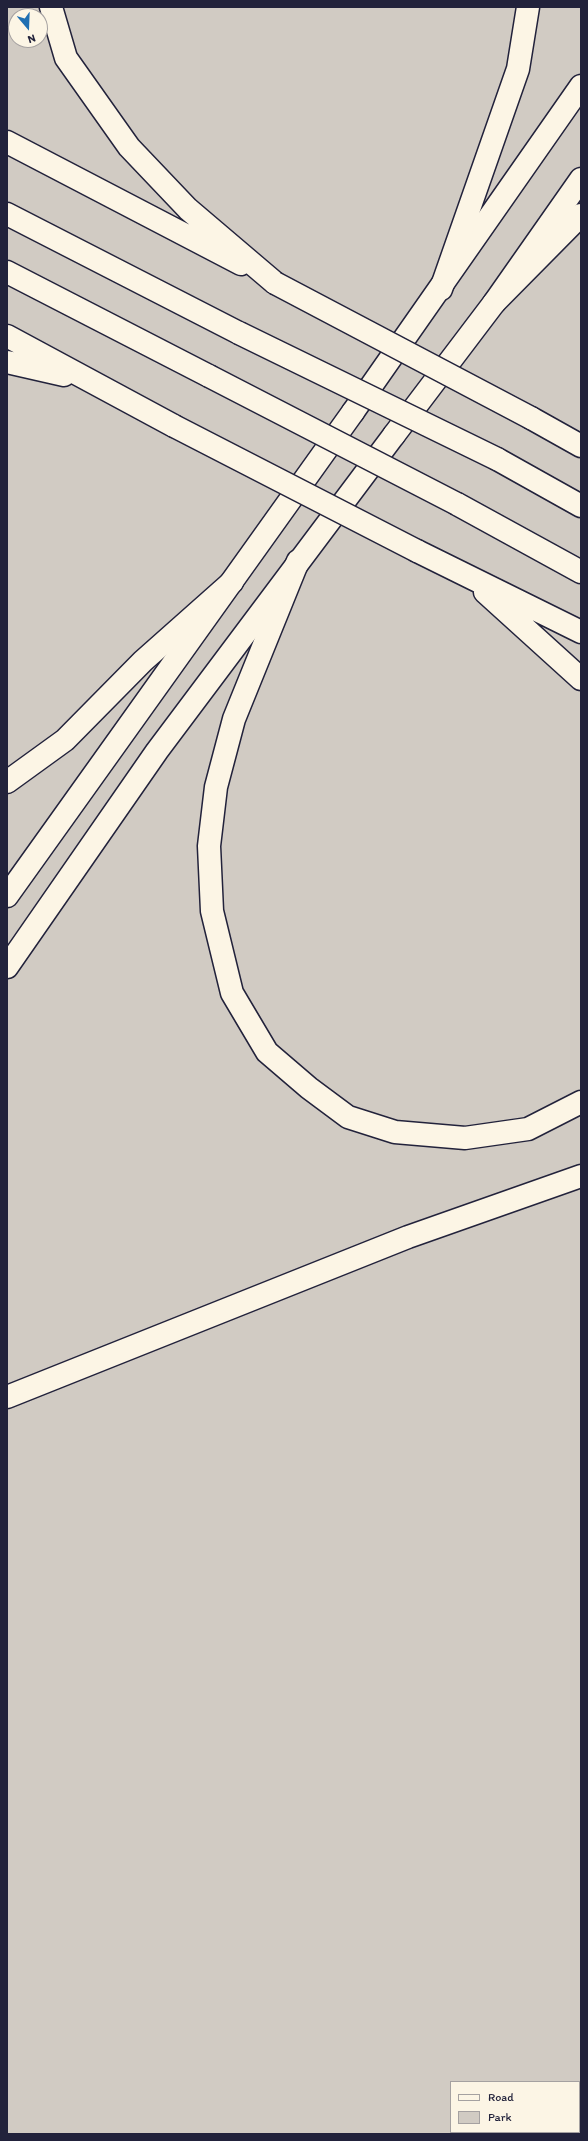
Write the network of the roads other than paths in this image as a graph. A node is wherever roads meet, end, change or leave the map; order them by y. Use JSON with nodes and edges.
{"nodes":[{"id":1,"x":51,"y":7,"type":"edge"},
{"id":2,"x":528,"y":7,"type":"edge"},
{"id":3,"x":581,"y":86,"type":"edge"},
{"id":4,"x":7,"y":142,"type":"edge"},
{"id":5,"x":581,"y":179,"type":"edge"},
{"id":6,"x":7,"y":214,"type":"edge"},
{"id":7,"x":581,"y":216,"type":"edge"},
{"id":8,"x":7,"y":272,"type":"edge"},
{"id":9,"x":275,"y":283,"type":"junction"},
{"id":10,"x":441,"y":289,"type":"junction"},
{"id":11,"x":494,"y":303,"type":"junction"},
{"id":12,"x":7,"y":336,"type":"edge"},
{"id":13,"x":7,"y":362,"type":"edge"},
{"id":14,"x":96,"y":383,"type":"junction"},
{"id":15,"x":581,"y":446,"type":"edge"},
{"id":16,"x":581,"y":506,"type":"edge"},
{"id":17,"x":298,"y":561,"type":"junction"},
{"id":18,"x":581,"y":572,"type":"edge"},
{"id":19,"x":465,"y":574,"type":"junction"},
{"id":20,"x":232,"y":582,"type":"junction"},
{"id":21,"x":581,"y":632,"type":"edge"},
{"id":22,"x":581,"y":679,"type":"edge"},
{"id":23,"x":7,"y":782,"type":"edge"},
{"id":24,"x":7,"y":896,"type":"edge"},
{"id":25,"x":7,"y":967,"type":"edge"},
{"id":26,"x":581,"y":1102,"type":"edge"},
{"id":27,"x":581,"y":1176,"type":"edge"},
{"id":28,"x":7,"y":1397,"type":"edge"}],
"edges":[{"from":1,"to":9,"type":"main road"},
{"from":2,"to":10,"type":"main road"},
{"from":3,"to":10,"type":"main road"},
{"from":4,"to":9,"type":"main road"},
{"from":5,"to":11,"type":"main road"},
{"from":6,"to":16,"type":"main road","bridge":true},
{"from":7,"to":11,"type":"main road"},
{"from":8,"to":18,"type":"main road","bridge":true},
{"from":9,"to":15,"type":"main road","bridge":true},
{"from":10,"to":20,"type":"main road"},
{"from":11,"to":17,"type":"main road"},
{"from":12,"to":14,"type":"main road"},
{"from":13,"to":14,"type":"main road"},
{"from":14,"to":19,"type":"main road","bridge":true},
{"from":17,"to":25,"type":"main road"},
{"from":17,"to":26,"type":"main road"},
{"from":19,"to":21,"type":"main road"},
{"from":19,"to":22,"type":"main road"},
{"from":20,"to":23,"type":"main road"},
{"from":20,"to":24,"type":"main road"},
{"from":27,"to":28,"type":"main road"}]}
